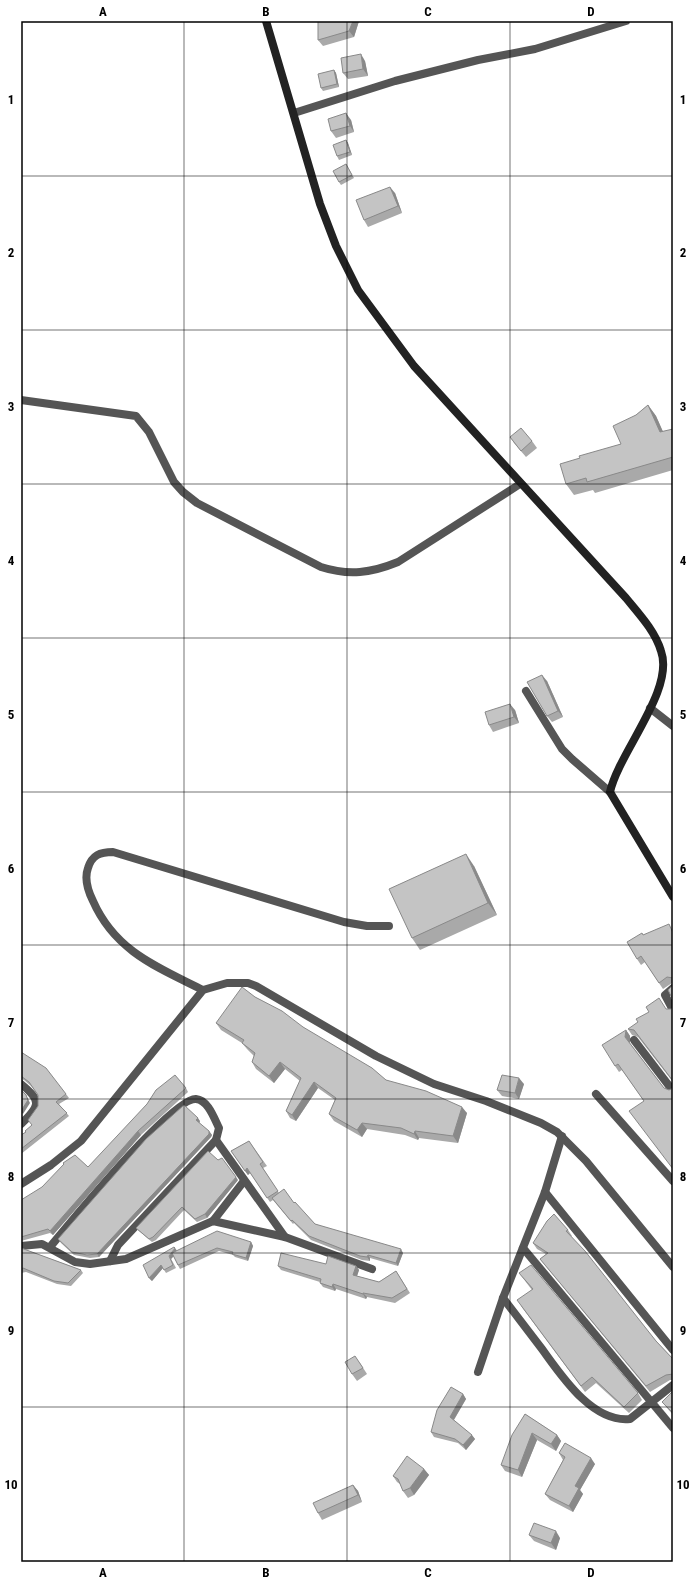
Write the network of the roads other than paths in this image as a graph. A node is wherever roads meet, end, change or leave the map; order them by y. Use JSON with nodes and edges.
{"nodes":[{"id":1,"x":266,"y":21,"type":"edge"},
{"id":2,"x":626,"y":21,"type":"edge"},
{"id":3,"x":294,"y":113,"type":"junction"},
{"id":4,"x":21,"y":400,"type":"edge"},
{"id":5,"x":520,"y":484,"type":"junction"},
{"id":6,"x":526,"y":691,"type":"edge"},
{"id":7,"x":650,"y":708,"type":"junction"},
{"id":8,"x":673,"y":726,"type":"edge"},
{"id":9,"x":610,"y":792,"type":"junction"},
{"id":10,"x":673,"y":898,"type":"edge"},
{"id":11,"x":389,"y":926,"type":"dead end"},
{"id":12,"x":673,"y":988,"type":"edge"},
{"id":13,"x":203,"y":990,"type":"junction"},
{"id":14,"x":673,"y":1010,"type":"edge"},
{"id":15,"x":634,"y":1040,"type":"edge"},
{"id":16,"x":21,"y":1084,"type":"edge"},
{"id":17,"x":673,"y":1091,"type":"edge"},
{"id":18,"x":596,"y":1094,"type":"dead end"},
{"id":19,"x":21,"y":1124,"type":"edge"},
{"id":20,"x":562,"y":1136,"type":"junction"},
{"id":21,"x":216,"y":1140,"type":"junction"},
{"id":22,"x":244,"y":1181,"type":"junction"},
{"id":23,"x":673,"y":1181,"type":"edge"},
{"id":24,"x":21,"y":1184,"type":"edge"},
{"id":25,"x":545,"y":1192,"type":"junction"},
{"id":26,"x":213,"y":1221,"type":"junction"},
{"id":27,"x":285,"y":1237,"type":"junction"},
{"id":28,"x":21,"y":1246,"type":"edge"},
{"id":29,"x":50,"y":1247,"type":"junction"},
{"id":30,"x":523,"y":1248,"type":"junction"},
{"id":31,"x":110,"y":1261,"type":"junction"},
{"id":32,"x":673,"y":1267,"type":"edge"},
{"id":33,"x":372,"y":1269,"type":"dead end"},
{"id":34,"x":503,"y":1298,"type":"junction"},
{"id":35,"x":673,"y":1350,"type":"edge"},
{"id":36,"x":478,"y":1372,"type":"dead end"},
{"id":37,"x":673,"y":1385,"type":"edge"},
{"id":38,"x":652,"y":1403,"type":"junction"},
{"id":39,"x":673,"y":1428,"type":"edge"}],
"edges":[{"from":1,"to":3,"type":"street"},
{"from":2,"to":3,"type":"street"},
{"from":3,"to":5,"type":"street"},
{"from":4,"to":5,"type":"street"},
{"from":5,"to":7,"type":"street"},
{"from":6,"to":9,"type":"street"},
{"from":7,"to":8,"type":"street"},
{"from":7,"to":9,"type":"street"},
{"from":9,"to":10,"type":"street"},
{"from":11,"to":13,"type":"street"},
{"from":12,"to":14,"type":"street"},
{"from":13,"to":20,"type":"street"},
{"from":13,"to":24,"type":"street"},
{"from":15,"to":17,"type":"street"},
{"from":16,"to":19,"type":"street"},
{"from":18,"to":23,"type":"street"},
{"from":20,"to":25,"type":"street"},
{"from":20,"to":32,"type":"street"},
{"from":21,"to":22,"type":"street"},
{"from":21,"to":29,"type":"street"},
{"from":21,"to":31,"type":"street"},
{"from":22,"to":26,"type":"street"},
{"from":22,"to":27,"type":"street"},
{"from":25,"to":30,"type":"street"},
{"from":25,"to":35,"type":"street"},
{"from":26,"to":27,"type":"street"},
{"from":26,"to":31,"type":"street"},
{"from":27,"to":33,"type":"street"},
{"from":28,"to":29,"type":"street"},
{"from":29,"to":31,"type":"street"},
{"from":30,"to":34,"type":"street"},
{"from":30,"to":38,"type":"street"},
{"from":34,"to":36,"type":"street"},
{"from":34,"to":38,"type":"street"},
{"from":37,"to":38,"type":"street"},
{"from":38,"to":39,"type":"street"}]}
